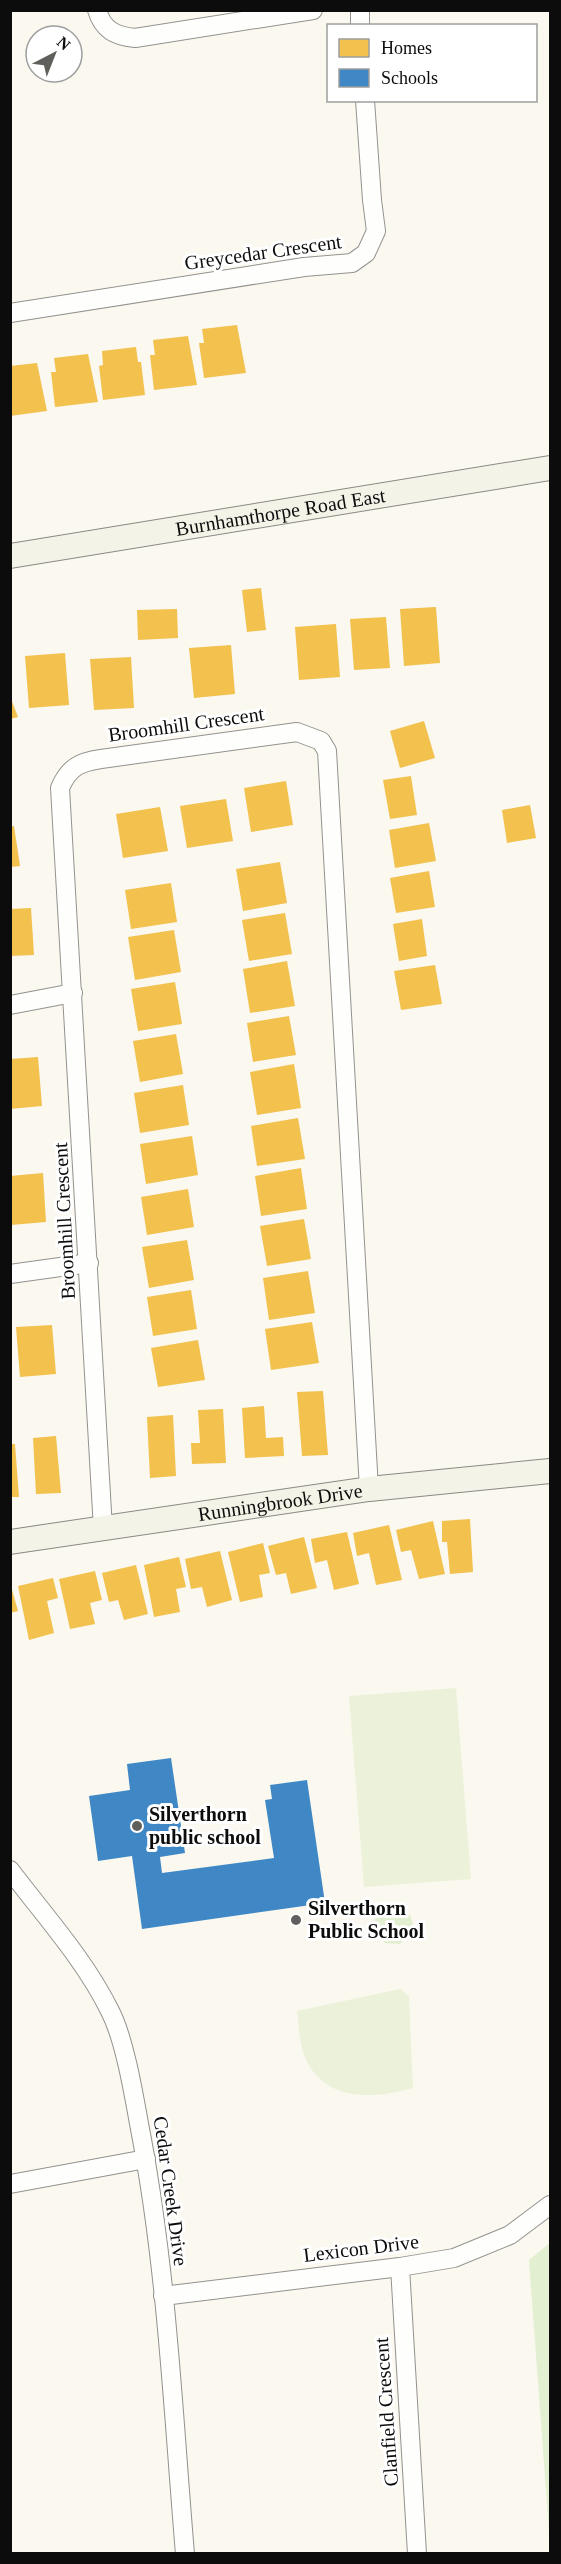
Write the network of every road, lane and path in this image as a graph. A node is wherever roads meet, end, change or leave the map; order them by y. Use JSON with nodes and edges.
{"nodes":[{"id":1,"x":97,"y":10,"type":"edge"},
{"id":2,"x":313,"y":10,"type":"edge"},
{"id":3,"x":365,"y":102,"type":"edge"},
{"id":4,"x":10,"y":314,"type":"edge"},
{"id":5,"x":550,"y":468,"type":"edge"},
{"id":6,"x":10,"y":556,"type":"edge"},
{"id":7,"x":73,"y":993,"type":"junction"},
{"id":8,"x":10,"y":1005,"type":"edge"},
{"id":9,"x":89,"y":1263,"type":"junction"},
{"id":10,"x":10,"y":1274,"type":"edge"},
{"id":11,"x":550,"y":1471,"type":"edge"},
{"id":12,"x":369,"y":1489,"type":"junction"},
{"id":13,"x":103,"y":1529,"type":"junction"},
{"id":14,"x":10,"y":1542,"type":"edge"},
{"id":15,"x":10,"y":1870,"type":"edge"},
{"id":16,"x":146,"y":2160,"type":"junction"},
{"id":17,"x":10,"y":2184,"type":"edge"},
{"id":18,"x":550,"y":2205,"type":"edge"},
{"id":19,"x":400,"y":2267,"type":"junction"},
{"id":20,"x":163,"y":2296,"type":"junction"},
{"id":21,"x":185,"y":2553,"type":"edge"},
{"id":22,"x":417,"y":2553,"type":"edge"}],
"edges":[{"from":1,"to":2,"type":"street"},
{"from":3,"to":4,"type":"street","name":"Greycedar Crescent"},
{"from":5,"to":6,"type":"street","name":"Burnhamthorpe Road East"},
{"from":7,"to":8,"type":"street"},
{"from":7,"to":9,"type":"street","name":"Broomhill Crescent"},
{"from":7,"to":12,"type":"street","name":"Broomhill Crescent"},
{"from":9,"to":10,"type":"street"},
{"from":9,"to":13,"type":"street","name":"Broomhill Crescent"},
{"from":11,"to":12,"type":"street","name":"Runningbrook Drive"},
{"from":12,"to":13,"type":"street","name":"Runningbrook Drive"},
{"from":13,"to":14,"type":"street","name":"Runningbrook Drive"},
{"from":15,"to":16,"type":"street","name":"Cedar Creek Drive"},
{"from":16,"to":17,"type":"street"},
{"from":16,"to":20,"type":"street","name":"Cedar Creek Drive"},
{"from":18,"to":19,"type":"street","name":"Lexicon Drive"},
{"from":19,"to":20,"type":"street","name":"Lexicon Drive"},
{"from":19,"to":22,"type":"street","name":"Clanfield Crescent"},
{"from":20,"to":21,"type":"street","name":"Cedar Creek Drive"}]}
